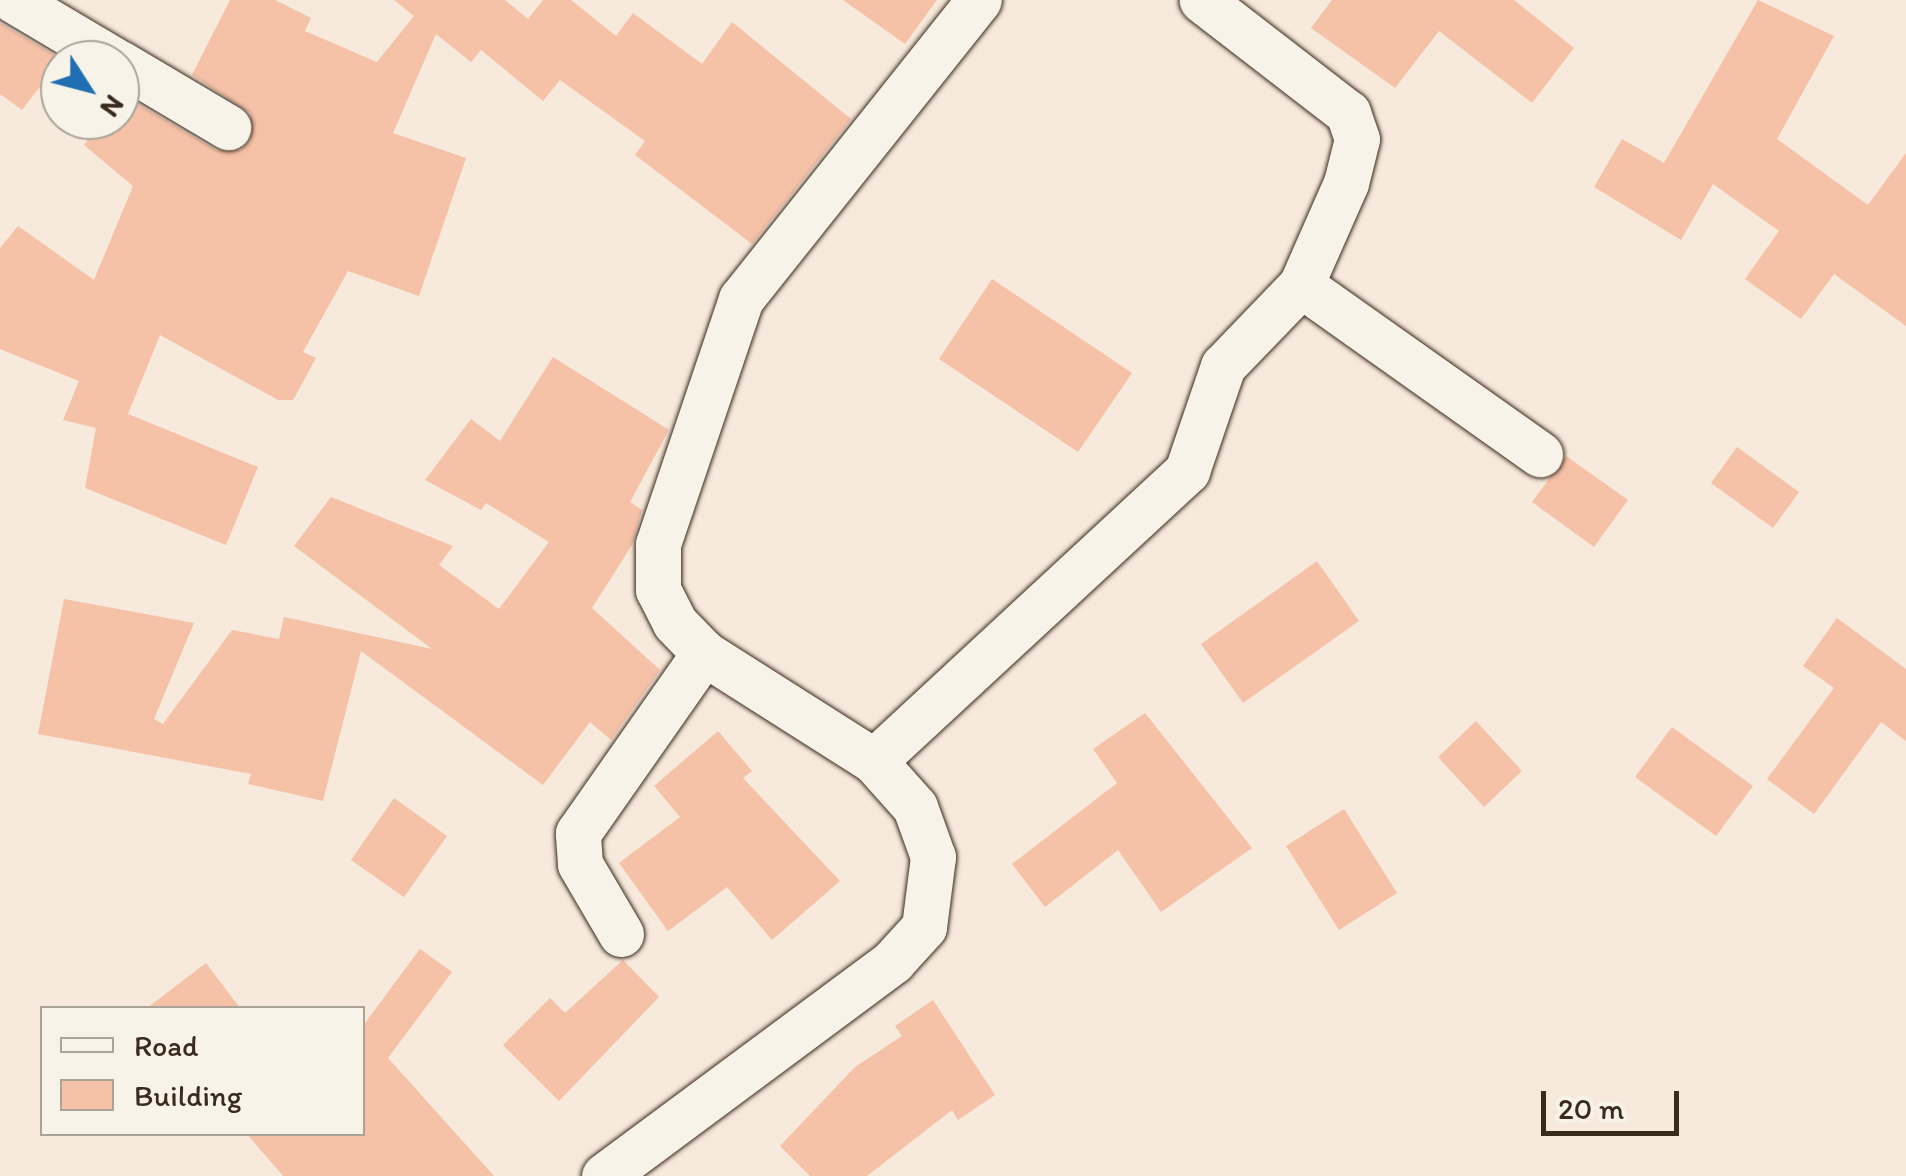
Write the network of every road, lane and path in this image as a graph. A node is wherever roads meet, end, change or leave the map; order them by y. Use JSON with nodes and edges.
{"nodes":[{"id":1,"x":13,"y":0,"type":"edge"},
{"id":2,"x":979,"y":0,"type":"edge"},
{"id":3,"x":1202,"y":0,"type":"edge"},
{"id":4,"x":80,"y":40,"type":"edge"},
{"id":5,"x":140,"y":75,"type":"edge"},
{"id":6,"x":228,"y":126,"type":"dead end"},
{"id":7,"x":1301,"y":285,"type":"junction"},
{"id":8,"x":1540,"y":454,"type":"dead end"},
{"id":9,"x":704,"y":652,"type":"junction"},
{"id":10,"x":874,"y":761,"type":"junction"},
{"id":11,"x":621,"y":934,"type":"dead end"},
{"id":12,"x":604,"y":1176,"type":"edge"}],
"edges":[{"from":1,"to":4,"type":"street"},
{"from":2,"to":9,"type":"street"},
{"from":3,"to":7,"type":"street"},
{"from":5,"to":6,"type":"street"},
{"from":7,"to":8,"type":"street"},
{"from":7,"to":10,"type":"street"},
{"from":9,"to":10,"type":"street"},
{"from":9,"to":11,"type":"street"},
{"from":10,"to":12,"type":"street"}]}
